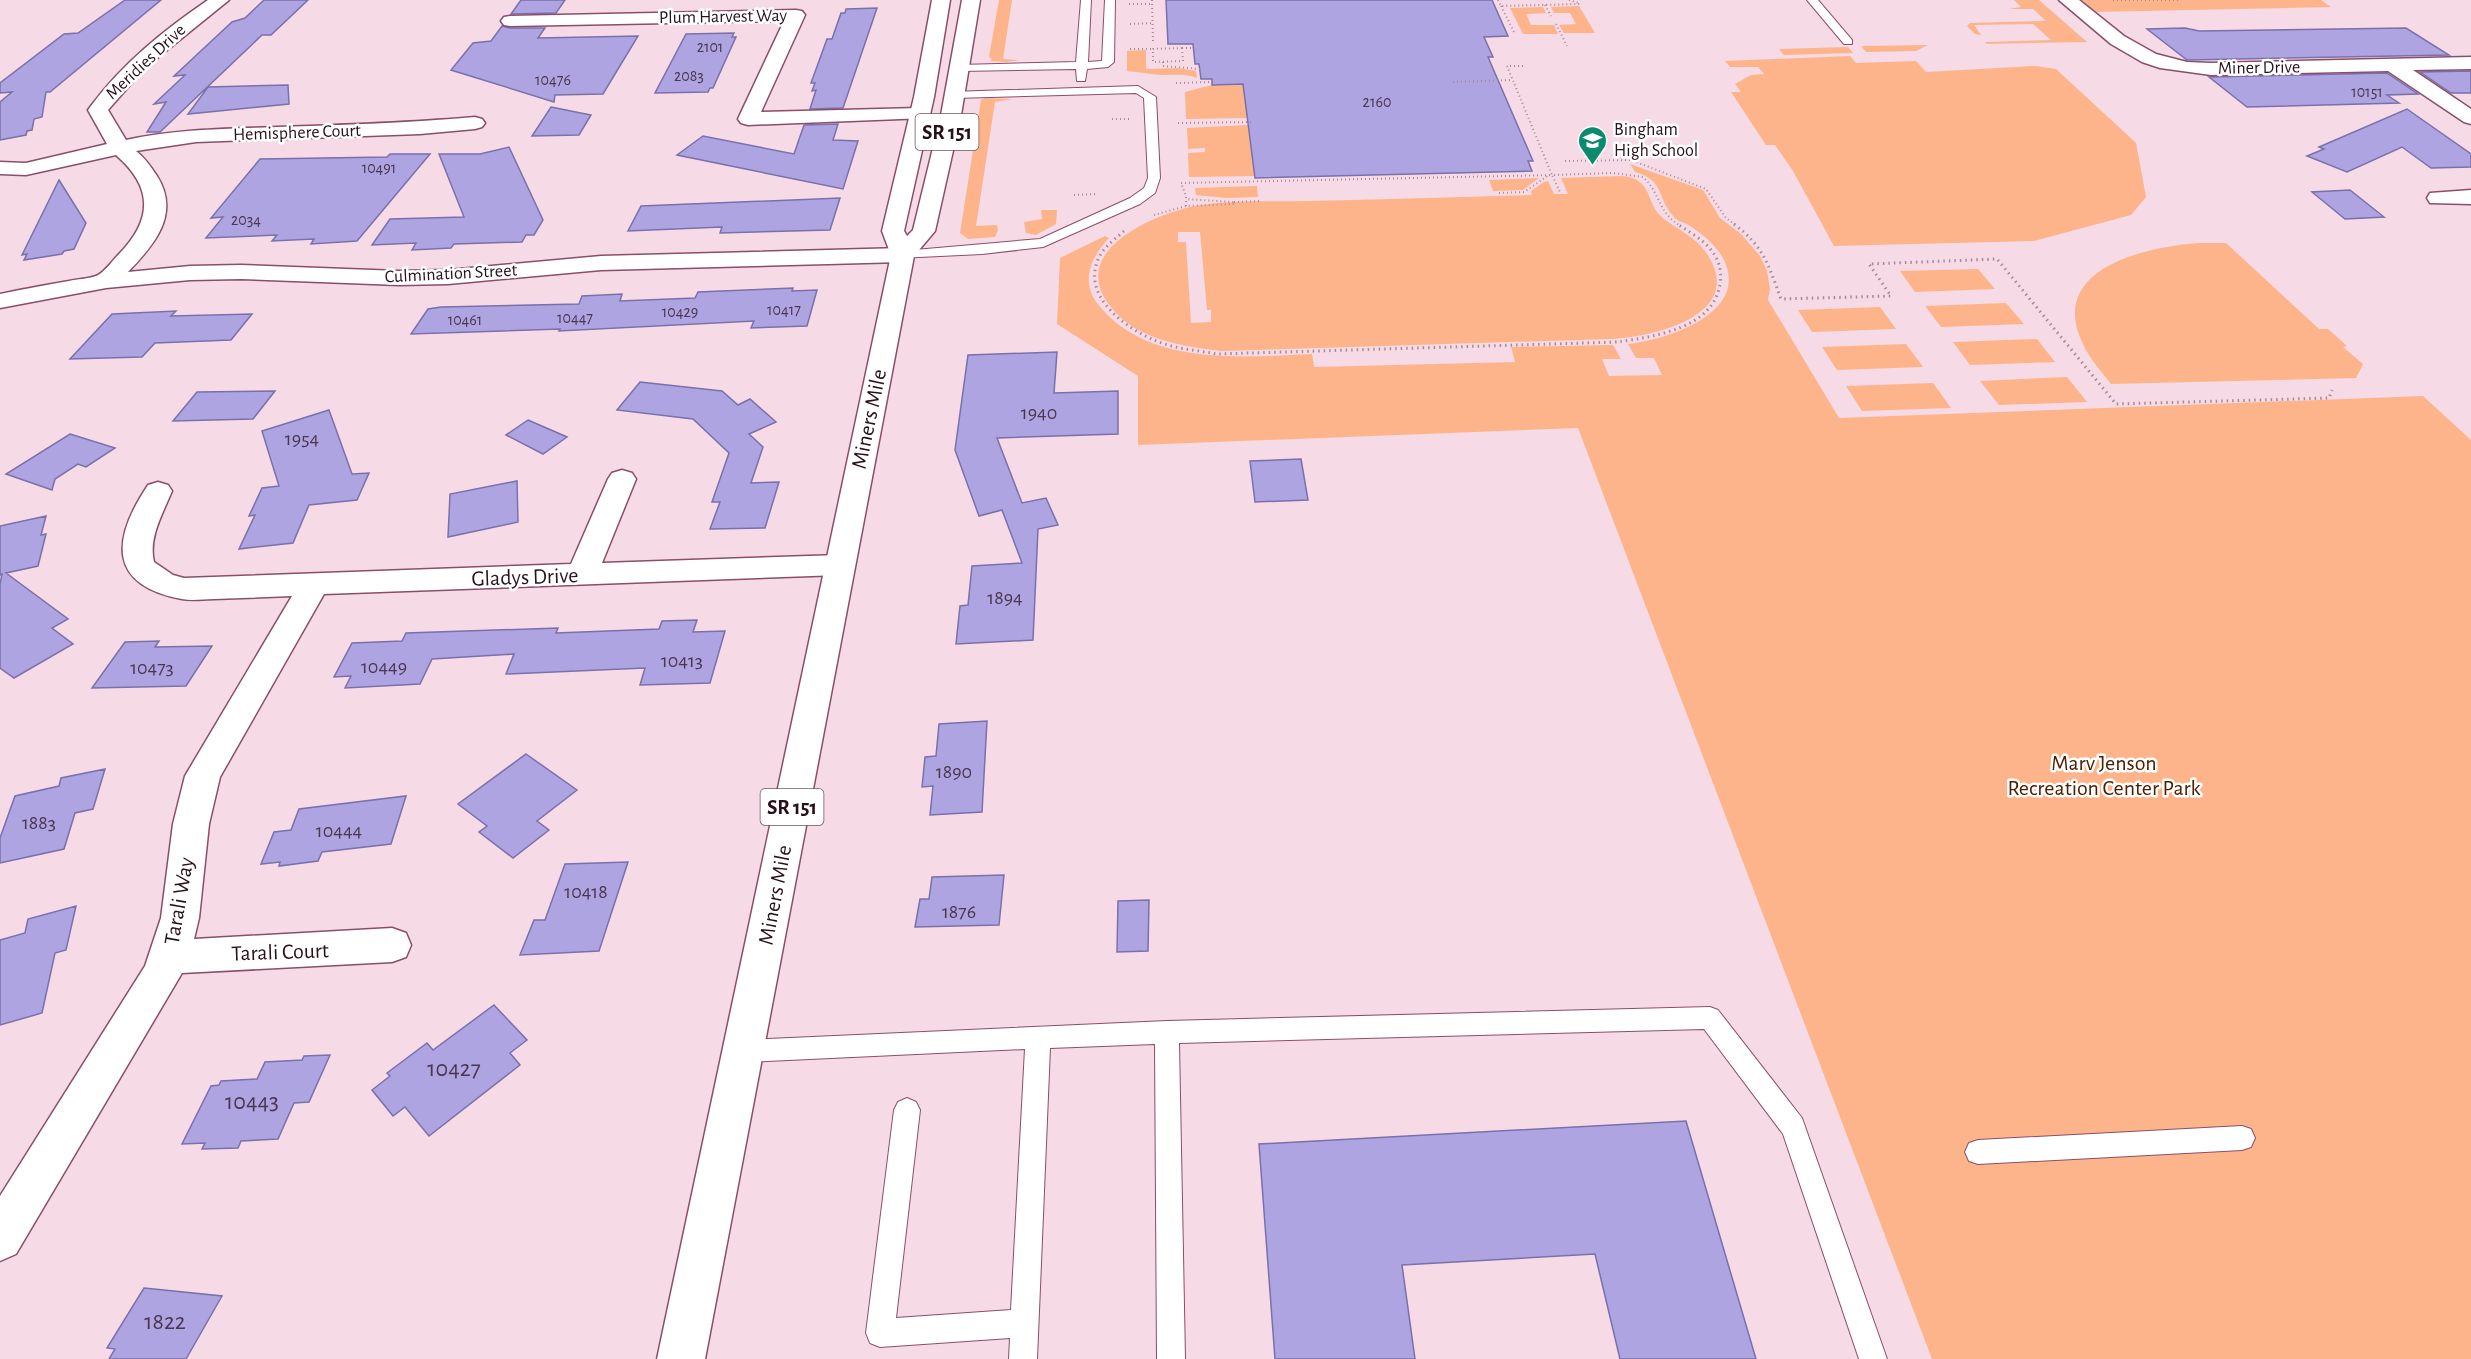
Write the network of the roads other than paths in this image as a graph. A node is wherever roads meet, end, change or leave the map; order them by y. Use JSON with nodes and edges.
{"nodes":[{"id":1,"x":220,"y":0,"type":"edge"},
{"id":2,"x":605,"y":0,"type":"edge"},
{"id":3,"x":941,"y":0,"type":"edge"},
{"id":4,"x":971,"y":0,"type":"edge"},
{"id":5,"x":1086,"y":0,"type":"edge"},
{"id":6,"x":1110,"y":0,"type":"edge"},
{"id":7,"x":1812,"y":0,"type":"edge"},
{"id":8,"x":2068,"y":0,"type":"edge"},
{"id":9,"x":592,"y":19,"type":"junction"},
{"id":10,"x":510,"y":21,"type":"dead end"},
{"id":11,"x":1848,"y":42,"type":"dead end"},
{"id":12,"x":2471,"y":63,"type":"edge"},
{"id":13,"x":2392,"y":65,"type":"junction"},
{"id":14,"x":1082,"y":66,"type":"junction"},
{"id":15,"x":959,"y":68,"type":"junction"},
{"id":16,"x":1080,"y":90,"type":"junction"},
{"id":17,"x":954,"y":94,"type":"junction"},
{"id":18,"x":920,"y":114,"type":"junction"},
{"id":19,"x":2471,"y":118,"type":"edge"},
{"id":20,"x":475,"y":123,"type":"dead end"},
{"id":21,"x":119,"y":147,"type":"junction"},
{"id":22,"x":0,"y":168,"type":"edge"},
{"id":23,"x":2471,"y":197,"type":"edge"},
{"id":24,"x":2438,"y":198,"type":"dead end"},
{"id":25,"x":903,"y":255,"type":"junction"},
{"id":26,"x":106,"y":281,"type":"junction"},
{"id":27,"x":0,"y":301,"type":"edge"},
{"id":28,"x":622,"y":479,"type":"dead end"},
{"id":29,"x":158,"y":491,"type":"dead end"},
{"id":30,"x":840,"y":565,"type":"junction"},
{"id":31,"x":582,"y":575,"type":"junction"},
{"id":32,"x":314,"y":585,"type":"junction"},
{"id":33,"x":392,"y":945,"type":"dead end"},
{"id":34,"x":169,"y":957,"type":"junction"},
{"id":35,"x":1167,"y":1032,"type":"junction"},
{"id":36,"x":1038,"y":1038,"type":"junction"},
{"id":37,"x":745,"y":1051,"type":"junction"},
{"id":38,"x":908,"y":1110,"type":"dead end"},
{"id":39,"x":2242,"y":1138,"type":"dead end"},
{"id":40,"x":1978,"y":1152,"type":"dead end"},
{"id":41,"x":0,"y":1238,"type":"edge"},
{"id":42,"x":1025,"y":1323,"type":"junction"},
{"id":43,"x":681,"y":1359,"type":"edge"},
{"id":44,"x":1023,"y":1359,"type":"edge"},
{"id":45,"x":1171,"y":1359,"type":"edge"},
{"id":46,"x":1873,"y":1359,"type":"edge"}],
"edges":[{"from":1,"to":21,"type":"street","name":"Meridies Drive"},
{"from":2,"to":9,"type":"street"},
{"from":3,"to":18,"type":"street","name":"Miners Mile","number":"SR 151"},
{"from":4,"to":15,"type":"street","name":"Miners Mile","number":"SR 151"},
{"from":5,"to":14,"type":"lane"},
{"from":6,"to":14,"type":"lane"},
{"from":7,"to":11,"type":"lane"},
{"from":8,"to":13,"type":"street","name":"Miner Drive"},
{"from":9,"to":10,"type":"street","name":"Plum Harvest Way"},
{"from":9,"to":18,"type":"street","name":"Plum Harvest Way"},
{"from":12,"to":13,"type":"street","name":"Miner Drive"},
{"from":13,"to":19,"type":"street"},
{"from":14,"to":15,"type":"lane"},
{"from":14,"to":16,"type":"lane"},
{"from":15,"to":17,"type":"street","name":"Miners Mile","number":"SR 151"},
{"from":16,"to":17,"type":"lane"},
{"from":16,"to":25,"type":"lane"},
{"from":17,"to":25,"type":"street","name":"Miners Mile","number":"SR 151"},
{"from":18,"to":25,"type":"street","name":"Miners Mile","number":"SR 151"},
{"from":20,"to":21,"type":"street","name":"Hemisphere Court"},
{"from":21,"to":22,"type":"street","name":"Hemisphere Court"},
{"from":21,"to":26,"type":"street","name":"Meridies Drive"},
{"from":23,"to":24,"type":"street"},
{"from":25,"to":26,"type":"street","name":"Culmination Street"},
{"from":25,"to":30,"type":"street","name":"Miners Mile","number":"SR 151"},
{"from":26,"to":27,"type":"street","name":"Culmination Street"},
{"from":28,"to":31,"type":"street"},
{"from":29,"to":32,"type":"street","name":"Gladys Drive"},
{"from":30,"to":31,"type":"street","name":"Gladys Drive"},
{"from":30,"to":37,"type":"street","name":"Miners Mile","number":"SR 151"},
{"from":31,"to":32,"type":"street","name":"Gladys Drive"},
{"from":32,"to":34,"type":"street","name":"Tarali Way"},
{"from":33,"to":34,"type":"street","name":"Tarali Court"},
{"from":34,"to":41,"type":"street","name":"Tarali Way"},
{"from":35,"to":36,"type":"lane"},
{"from":35,"to":45,"type":"lane"},
{"from":35,"to":46,"type":"lane"},
{"from":36,"to":37,"type":"lane"},
{"from":36,"to":42,"type":"lane"},
{"from":37,"to":43,"type":"street","name":"Miners Mile","number":"SR 151"},
{"from":38,"to":42,"type":"lane"},
{"from":39,"to":40,"type":"lane"},
{"from":42,"to":44,"type":"lane"}]}
